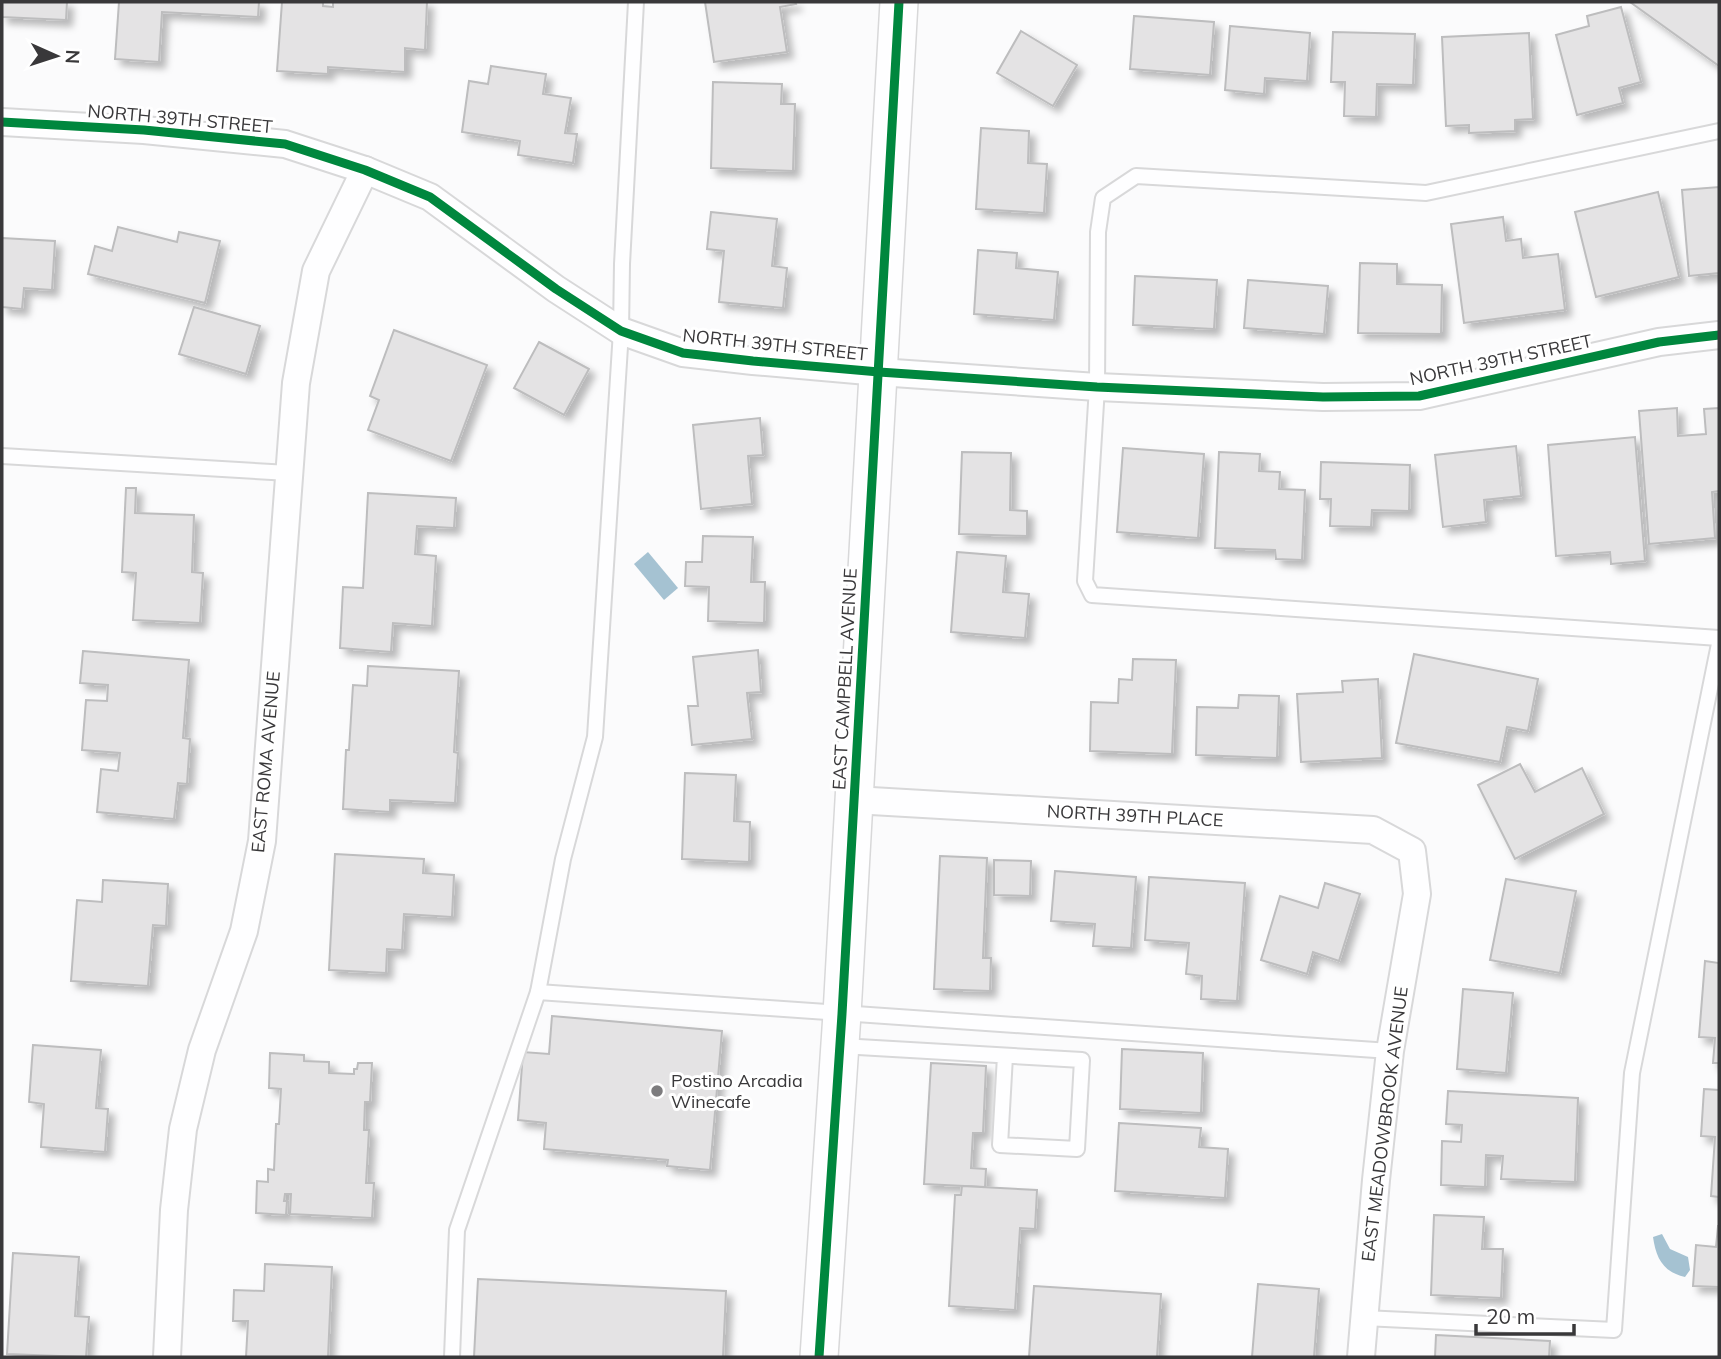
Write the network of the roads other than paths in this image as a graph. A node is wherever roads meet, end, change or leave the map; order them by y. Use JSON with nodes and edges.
{"nodes":[{"id":1,"x":636,"y":2,"type":"edge"},
{"id":2,"x":899,"y":2,"type":"edge"},
{"id":3,"x":2,"y":122,"type":"edge"},
{"id":4,"x":1719,"y":131,"type":"edge"},
{"id":5,"x":365,"y":170,"type":"junction"},
{"id":6,"x":621,"y":331,"type":"junction"},
{"id":7,"x":1719,"y":335,"type":"edge"},
{"id":8,"x":879,"y":373,"type":"junction"},
{"id":9,"x":1097,"y":387,"type":"junction"},
{"id":10,"x":2,"y":456,"type":"edge"},
{"id":11,"x":289,"y":473,"type":"junction"},
{"id":12,"x":1719,"y":638,"type":"edge"},
{"id":13,"x":1719,"y":645,"type":"edge"},
{"id":14,"x":853,"y":800,"type":"junction"},
{"id":15,"x":1412,"y":851,"type":"joint"},
{"id":16,"x":538,"y":992,"type":"junction"},
{"id":17,"x":841,"y":1030,"type":"junction"},
{"id":18,"x":1390,"y":1051,"type":"junction"},
{"id":19,"x":1005,"y":1056,"type":"junction"},
{"id":20,"x":1364,"y":1318,"type":"junction"},
{"id":21,"x":167,"y":1357,"type":"edge"},
{"id":22,"x":452,"y":1357,"type":"edge"},
{"id":23,"x":819,"y":1357,"type":"edge"},
{"id":24,"x":1362,"y":1357,"type":"edge"}],
"edges":[{"from":1,"to":6,"type":"lane"},
{"from":2,"to":8,"type":"street","name":"EAST CAMPBELL AVENUE"},
{"from":3,"to":5,"type":"street","name":"NORTH 39TH STREET"},
{"from":4,"to":9,"type":"lane"},
{"from":5,"to":6,"type":"street","name":"NORTH 39TH STREET"},
{"from":5,"to":11,"type":"street","name":"EAST ROMA AVENUE"},
{"from":6,"to":8,"type":"street","name":"NORTH 39TH STREET"},
{"from":6,"to":16,"type":"lane"},
{"from":7,"to":9,"type":"street","name":"NORTH 39TH STREET"},
{"from":8,"to":9,"type":"street","name":"NORTH 39TH STREET"},
{"from":8,"to":14,"type":"street","name":"EAST CAMPBELL AVENUE"},
{"from":9,"to":12,"type":"lane"},
{"from":10,"to":11,"type":"lane"},
{"from":11,"to":21,"type":"street","name":"EAST ROMA AVENUE"},
{"from":13,"to":20,"type":"lane"},
{"from":14,"to":15,"type":"street","name":"NORTH 39TH PLACE"},
{"from":14,"to":17,"type":"street","name":"EAST CAMPBELL AVENUE"},
{"from":15,"to":18,"type":"street","name":"EAST MEADOWBROOK AVENUE"},
{"from":16,"to":17,"type":"lane"},
{"from":16,"to":22,"type":"lane"},
{"from":17,"to":18,"type":"lane"},
{"from":17,"to":19,"type":"lane"},
{"from":17,"to":23,"type":"street","name":"EAST CAMPBELL AVENUE"},
{"from":18,"to":20,"type":"street","name":"EAST MEADOWBROOK AVENUE"},
{"from":19,"to":19,"type":"lane"},
{"from":20,"to":24,"type":"street","name":"EAST MEADOWBROOK AVENUE"}]}
